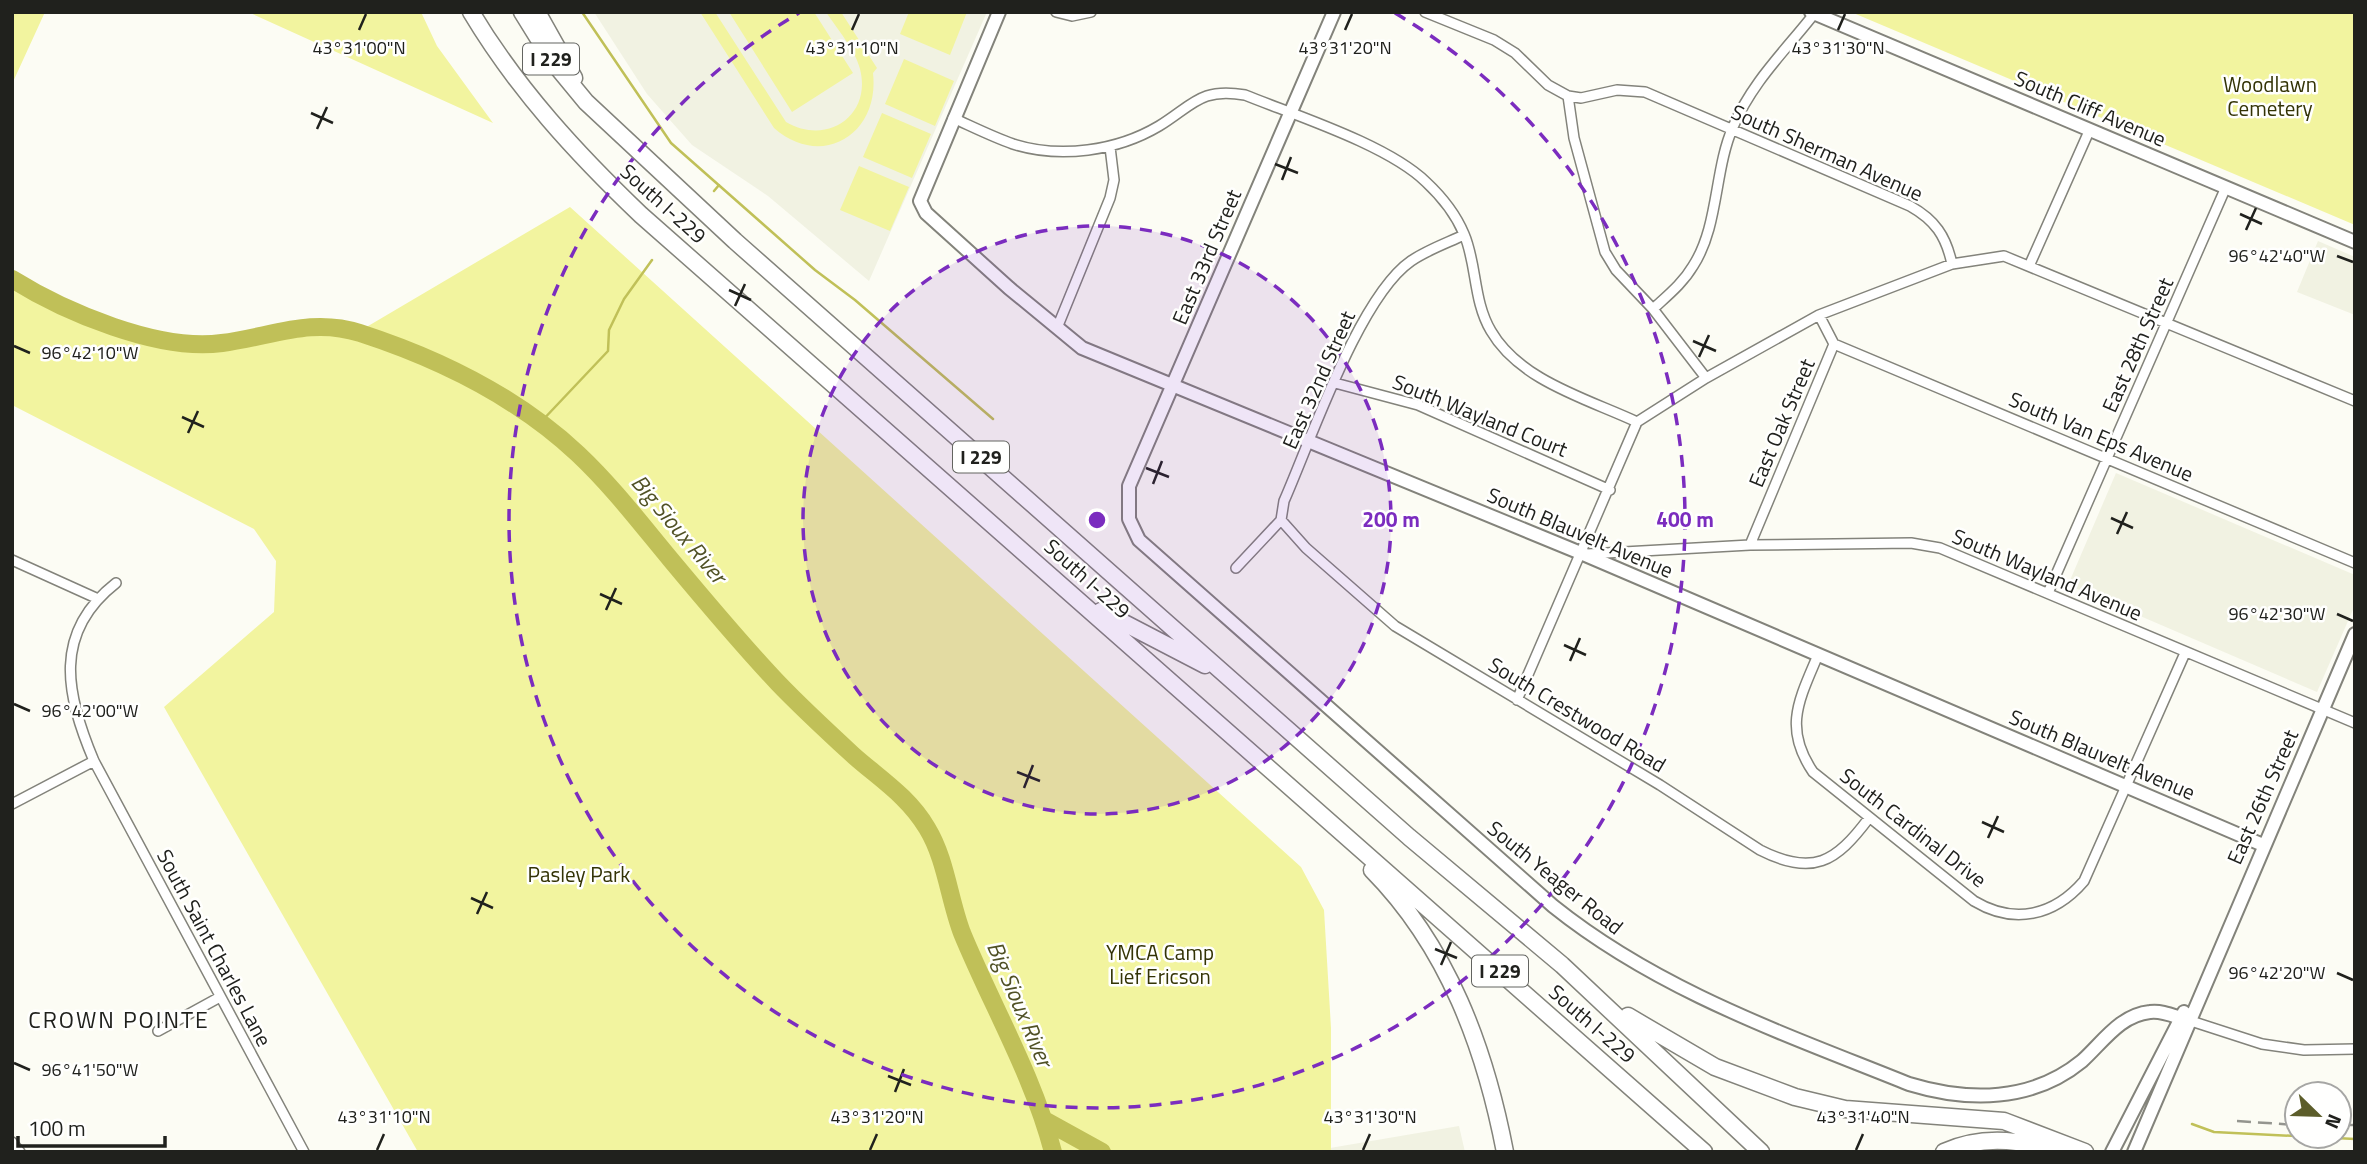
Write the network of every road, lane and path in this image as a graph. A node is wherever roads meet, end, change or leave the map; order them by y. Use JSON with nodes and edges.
{"nodes":[{"id":1,"x":471,"y":12,"type":"edge"},
{"id":2,"x":522,"y":12,"type":"edge"},
{"id":3,"x":537,"y":12,"type":"edge"},
{"id":4,"x":999,"y":12,"type":"edge"},
{"id":5,"x":1056,"y":12,"type":"edge"},
{"id":6,"x":1091,"y":12,"type":"edge"},
{"id":7,"x":1334,"y":12,"type":"edge"},
{"id":8,"x":1425,"y":12,"type":"edge"},
{"id":9,"x":1812,"y":13,"type":"edge"},
{"id":10,"x":1568,"y":96,"type":"junction"},
{"id":11,"x":586,"y":102,"type":"junction"},
{"id":12,"x":1290,"y":113,"type":"junction"},
{"id":13,"x":953,"y":118,"type":"junction"},
{"id":14,"x":1731,"y":130,"type":"junction"},
{"id":15,"x":2090,"y":130,"type":"junction"},
{"id":16,"x":1110,"y":147,"type":"junction"},
{"id":17,"x":2226,"y":187,"type":"junction"},
{"id":18,"x":1464,"y":235,"type":"junction"},
{"id":19,"x":2355,"y":242,"type":"edge"},
{"id":20,"x":1952,"y":264,"type":"junction"},
{"id":21,"x":2030,"y":264,"type":"junction"},
{"id":22,"x":1653,"y":309,"type":"junction"},
{"id":23,"x":1819,"y":315,"type":"junction"},
{"id":24,"x":2166,"y":324,"type":"junction"},
{"id":25,"x":1057,"y":328,"type":"junction"},
{"id":26,"x":1834,"y":344,"type":"junction"},
{"id":27,"x":1706,"y":378,"type":"junction"},
{"id":28,"x":1335,"y":383,"type":"junction"},
{"id":29,"x":1172,"y":385,"type":"junction"},
{"id":30,"x":2355,"y":401,"type":"edge"},
{"id":31,"x":1637,"y":422,"type":"junction"},
{"id":32,"x":1309,"y":443,"type":"junction"},
{"id":33,"x":2107,"y":459,"type":"junction"},
{"id":34,"x":1610,"y":490,"type":"junction"},
{"id":35,"x":1129,"y":519,"type":"joint"},
{"id":36,"x":1281,"y":520,"type":"junction"},
{"id":37,"x":1749,"y":545,"type":"junction"},
{"id":38,"x":1583,"y":554,"type":"junction"},
{"id":39,"x":12,"y":560,"type":"edge"},
{"id":40,"x":2355,"y":563,"type":"edge"},
{"id":41,"x":1237,"y":568,"type":"dead end"},
{"id":42,"x":116,"y":583,"type":"dead end"},
{"id":43,"x":2048,"y":593,"type":"junction"},
{"id":44,"x":96,"y":598,"type":"junction"},
{"id":45,"x":1079,"y":599,"type":"junction"},
{"id":46,"x":2355,"y":634,"type":"edge"},
{"id":47,"x":2185,"y":653,"type":"junction"},
{"id":48,"x":1818,"y":655,"type":"junction"},
{"id":49,"x":1226,"y":676,"type":"junction"},
{"id":50,"x":1517,"y":700,"type":"junction"},
{"id":51,"x":2323,"y":709,"type":"junction"},
{"id":52,"x":2355,"y":723,"type":"edge"},
{"id":53,"x":94,"y":761,"type":"junction"},
{"id":54,"x":2127,"y":786,"type":"junction"},
{"id":55,"x":1294,"y":791,"type":"junction"},
{"id":56,"x":12,"y":804,"type":"edge"},
{"id":57,"x":1869,"y":818,"type":"junction"},
{"id":58,"x":2263,"y":845,"type":"junction"},
{"id":59,"x":1562,"y":965,"type":"junction"},
{"id":60,"x":220,"y":997,"type":"junction"},
{"id":61,"x":2186,"y":1019,"type":"junction"},
{"id":62,"x":158,"y":1031,"type":"dead end"},
{"id":63,"x":2355,"y":1049,"type":"edge"},
{"id":64,"x":1979,"y":1141,"type":"junction"},
{"id":65,"x":12,"y":1142,"type":"edge"},
{"id":66,"x":20,"y":1152,"type":"edge"},
{"id":67,"x":304,"y":1152,"type":"edge"},
{"id":68,"x":1505,"y":1152,"type":"edge"},
{"id":69,"x":1704,"y":1152,"type":"edge"},
{"id":70,"x":1761,"y":1152,"type":"edge"},
{"id":71,"x":1944,"y":1152,"type":"edge"},
{"id":72,"x":2017,"y":1152,"type":"edge"},
{"id":73,"x":2051,"y":1152,"type":"edge"},
{"id":74,"x":2085,"y":1152,"type":"edge"},
{"id":75,"x":2112,"y":1152,"type":"edge"},
{"id":76,"x":2134,"y":1152,"type":"edge"}],
"edges":[{"from":1,"to":45,"type":"highway","name":"South I-229","number":"I 229"},
{"from":2,"to":11,"type":"highway","number":"I 229"},
{"from":3,"to":11,"type":"highway"},
{"from":4,"to":13,"type":"street"},
{"from":5,"to":6,"type":"street"},
{"from":7,"to":12,"type":"street","name":"East 33rd Street"},
{"from":8,"to":10,"type":"street"},
{"from":9,"to":14,"type":"street"},
{"from":9,"to":15,"type":"street","name":"South Cliff Avenue"},
{"from":10,"to":14,"type":"street","name":"South Sherman Avenue"},
{"from":10,"to":22,"type":"street"},
{"from":11,"to":49,"type":"highway","name":"South I-229","number":"I 229"},
{"from":12,"to":16,"type":"street"},
{"from":12,"to":18,"type":"street"},
{"from":12,"to":29,"type":"street","name":"East 33rd Street"},
{"from":13,"to":16,"type":"street"},
{"from":13,"to":25,"type":"street","name":"South Blauvelt Avenue"},
{"from":14,"to":20,"type":"street","name":"South Sherman Avenue"},
{"from":14,"to":22,"type":"street"},
{"from":15,"to":17,"type":"street","name":"South Cliff Avenue"},
{"from":15,"to":21,"type":"street"},
{"from":16,"to":25,"type":"street"},
{"from":17,"to":19,"type":"street","name":"South Cliff Avenue"},
{"from":17,"to":24,"type":"street","name":"East 28th Street"},
{"from":18,"to":28,"type":"street","name":"East 32nd Street"},
{"from":18,"to":31,"type":"street"},
{"from":20,"to":21,"type":"street"},
{"from":20,"to":23,"type":"street"},
{"from":21,"to":24,"type":"street"},
{"from":22,"to":27,"type":"street"},
{"from":23,"to":26,"type":"street","name":"East Oak Street"},
{"from":23,"to":27,"type":"street"},
{"from":24,"to":30,"type":"street"},
{"from":24,"to":33,"type":"street","name":"East 28th Street"},
{"from":25,"to":29,"type":"street","name":"South Blauvelt Avenue"},
{"from":26,"to":33,"type":"street","name":"South Van Eps Avenue"},
{"from":26,"to":37,"type":"street","name":"East Oak Street"},
{"from":27,"to":31,"type":"street"},
{"from":28,"to":32,"type":"street","name":"East 32nd Street"},
{"from":28,"to":34,"type":"street","name":"South Wayland Court"},
{"from":29,"to":32,"type":"street","name":"South Blauvelt Avenue"},
{"from":29,"to":35,"type":"street","name":"East 33rd Street"},
{"from":31,"to":34,"type":"street"},
{"from":32,"to":36,"type":"street","name":"East 32nd Street"},
{"from":32,"to":38,"type":"street","name":"South Blauvelt Avenue"},
{"from":33,"to":40,"type":"street","name":"South Van Eps Avenue"},
{"from":33,"to":43,"type":"street","name":"East 28th Street"},
{"from":34,"to":38,"type":"street"},
{"from":35,"to":61,"type":"street","name":"South Yeager Road"},
{"from":36,"to":41,"type":"street","name":"East 32nd Street"},
{"from":36,"to":50,"type":"street","name":"South Crestwood Road"},
{"from":37,"to":38,"type":"street","name":"South Wayland Avenue"},
{"from":37,"to":43,"type":"street","name":"South Wayland Avenue"},
{"from":38,"to":48,"type":"street","name":"South Blauvelt Avenue"},
{"from":38,"to":50,"type":"street"},
{"from":39,"to":44,"type":"street"},
{"from":42,"to":44,"type":"street"},
{"from":43,"to":47,"type":"street","name":"South Wayland Avenue"},
{"from":44,"to":53,"type":"street","name":"South Saint Charles Lane"},
{"from":45,"to":49,"type":"highway"},
{"from":45,"to":55,"type":"highway","name":"South I-229","number":"I 229"},
{"from":46,"to":51,"type":"street","name":"East 26th Street"},
{"from":47,"to":51,"type":"street","name":"South Wayland Avenue"},
{"from":47,"to":54,"type":"street","name":"South Cardinal Drive"},
{"from":48,"to":54,"type":"street","name":"South Blauvelt Avenue"},
{"from":48,"to":57,"type":"street","name":"South Cardinal Drive"},
{"from":49,"to":59,"type":"highway","name":"South I-229","number":"I 229"},
{"from":50,"to":57,"type":"street","name":"South Crestwood Road"},
{"from":51,"to":52,"type":"street","name":"South Wayland Avenue"},
{"from":51,"to":58,"type":"street","name":"East 26th Street"},
{"from":53,"to":56,"type":"street"},
{"from":53,"to":60,"type":"street","name":"South Saint Charles Lane"},
{"from":54,"to":57,"type":"street","name":"South Cardinal Drive"},
{"from":54,"to":58,"type":"street","name":"South Blauvelt Avenue"},
{"from":55,"to":68,"type":"highway"},
{"from":55,"to":69,"type":"highway","name":"South I-229","number":"I 229"},
{"from":58,"to":61,"type":"street","name":"East 26th Street"},
{"from":59,"to":70,"type":"highway","name":"South I-229","number":"I 229"},
{"from":59,"to":74,"type":"highway"},
{"from":60,"to":62,"type":"street"},
{"from":60,"to":67,"type":"street","name":"South Saint Charles Lane"},
{"from":61,"to":63,"type":"street"},
{"from":61,"to":75,"type":"street","name":"East 26th Street"},
{"from":61,"to":76,"type":"street","name":"East 26th Street"},
{"from":64,"to":71,"type":"highway"},
{"from":64,"to":72,"type":"highway"},
{"from":64,"to":73,"type":"highway"},
{"from":65,"to":66,"type":"street"}]}
